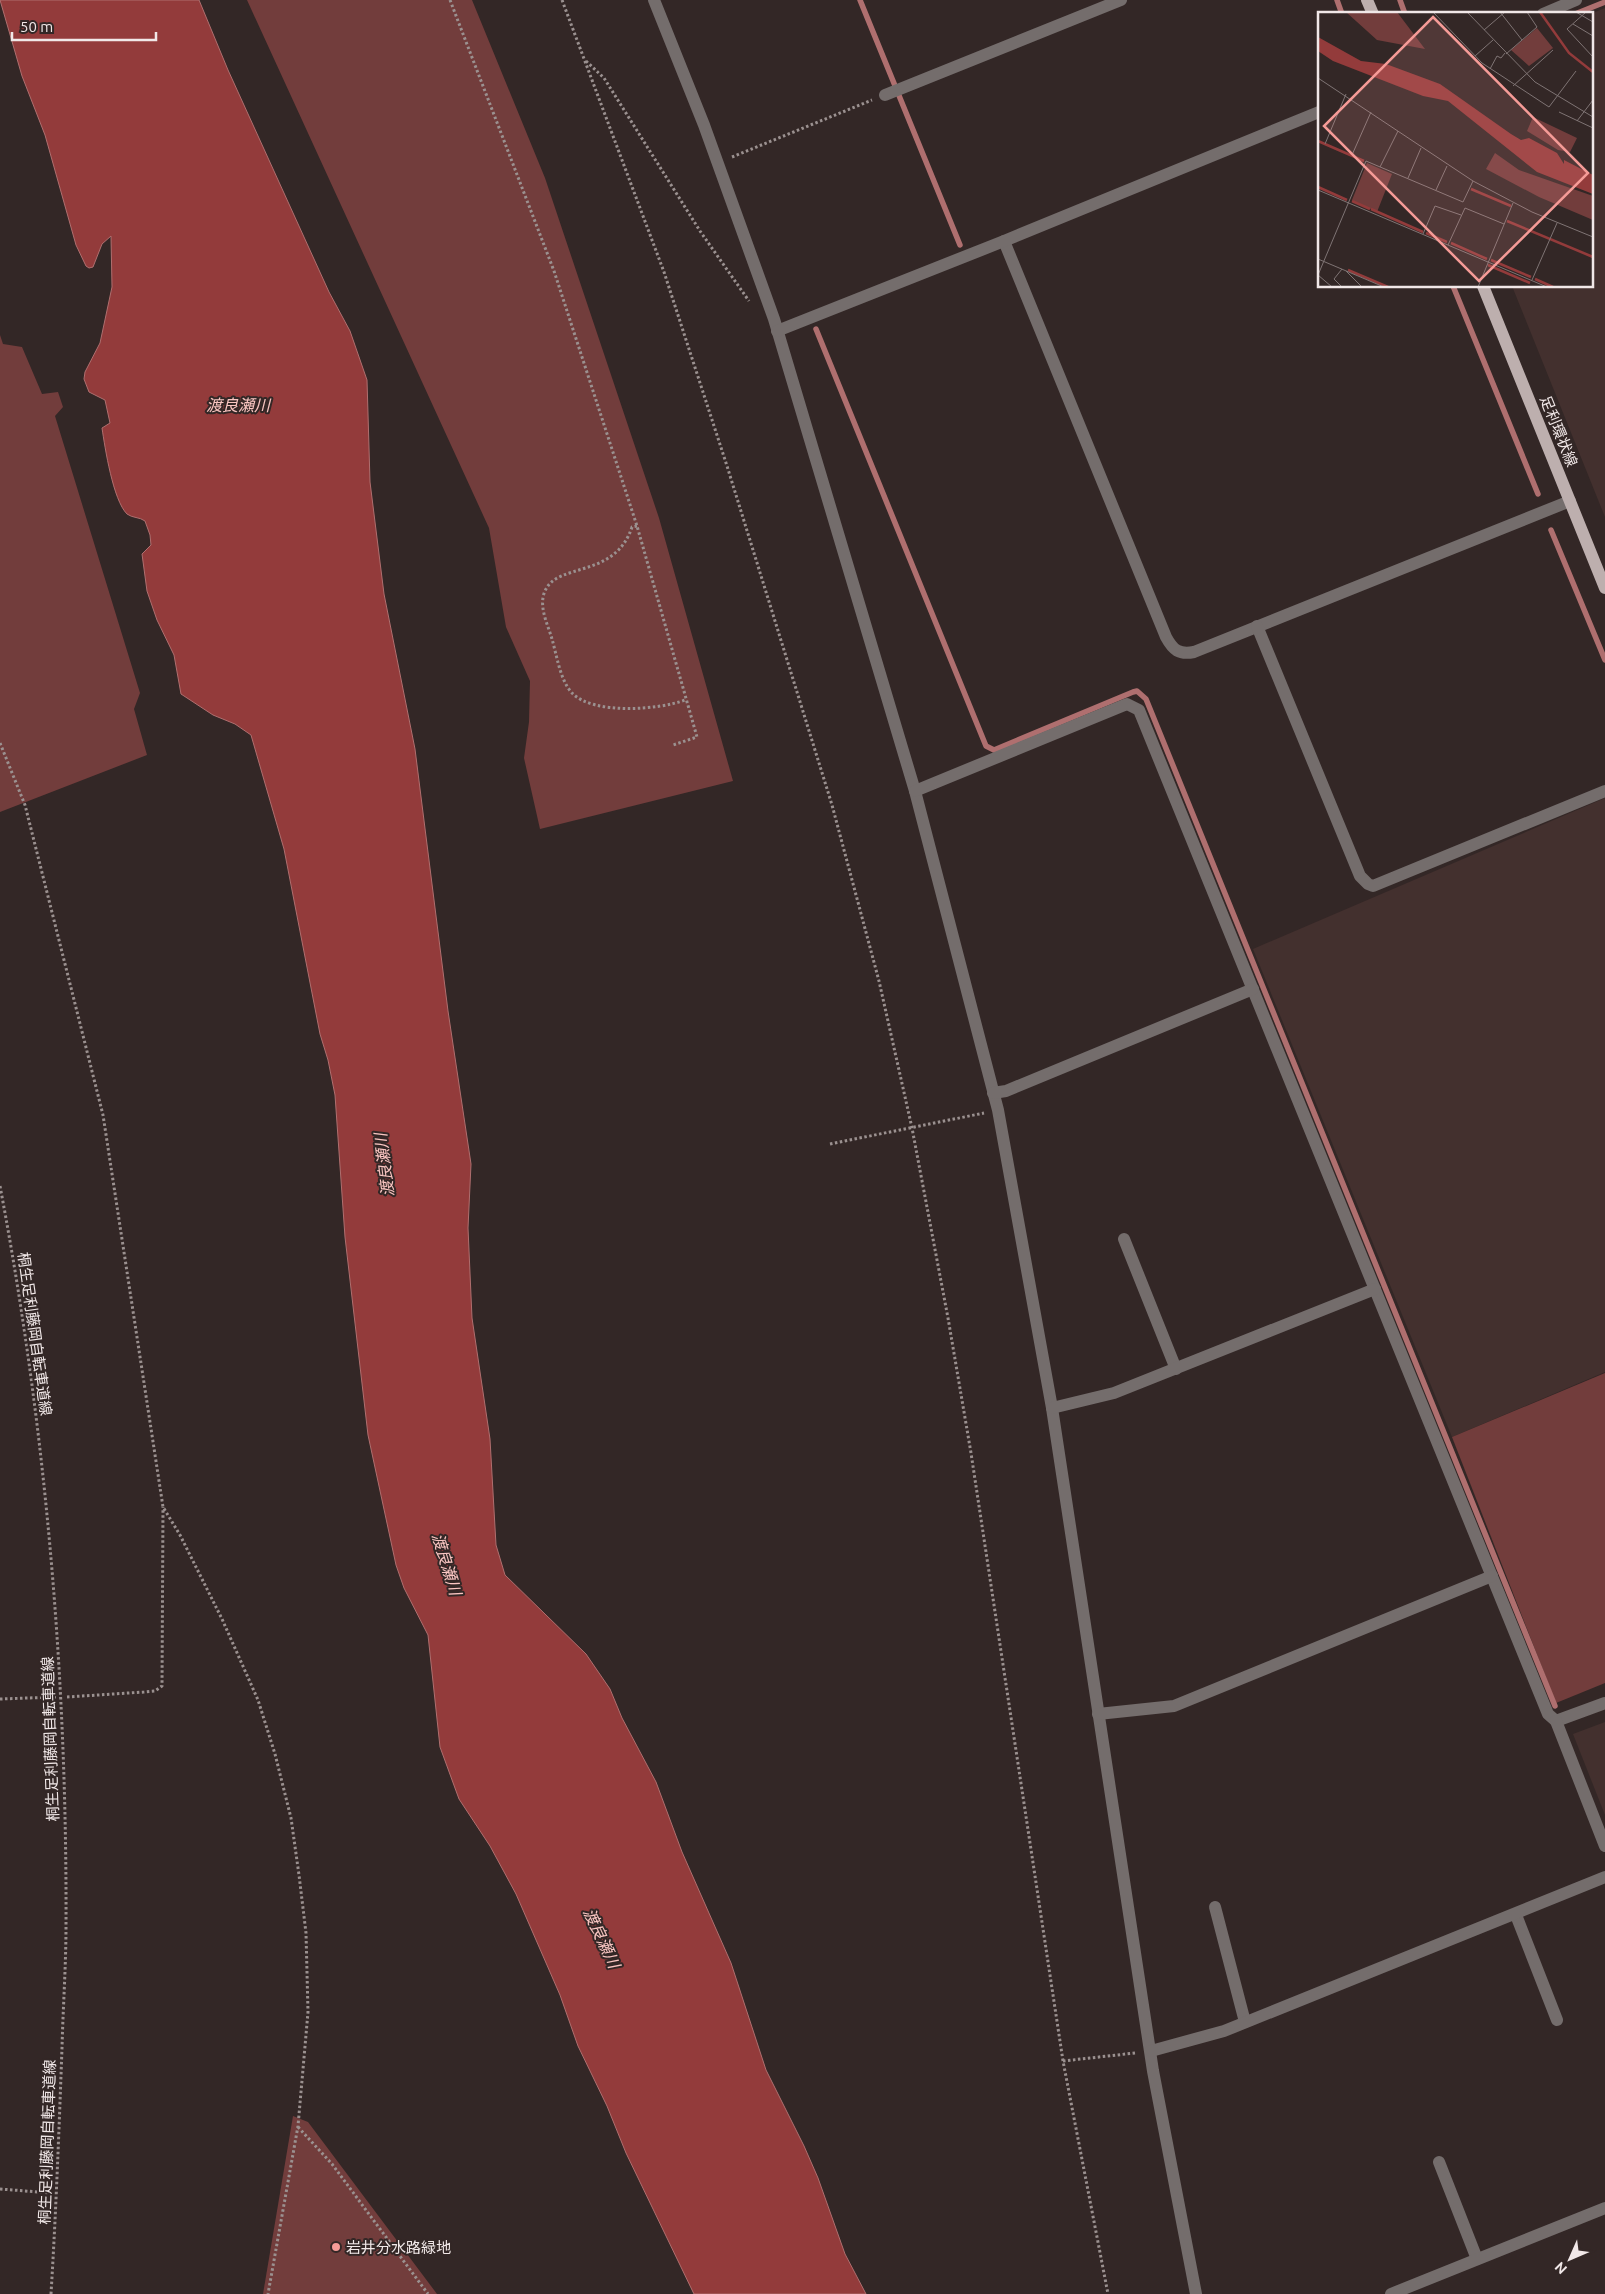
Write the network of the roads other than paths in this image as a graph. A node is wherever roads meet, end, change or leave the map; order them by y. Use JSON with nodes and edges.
{"nodes":[{"id":1,"x":654,"y":0,"type":"edge"},
{"id":2,"x":1121,"y":0,"type":"edge"},
{"id":3,"x":1367,"y":0,"type":"edge"},
{"id":4,"x":1576,"y":0,"type":"edge"},
{"id":5,"x":1372,"y":12,"type":"edge"},
{"id":6,"x":1548,"y":12,"type":"edge"},
{"id":7,"x":885,"y":95,"type":"road end"},
{"id":8,"x":1318,"y":112,"type":"edge"},
{"id":9,"x":1004,"y":241,"type":"junction"},
{"id":10,"x":1484,"y":288,"type":"edge"},
{"id":11,"x":775,"y":325,"type":"junction"},
{"id":12,"x":1570,"y":501,"type":"junction"},
{"id":13,"x":1605,"y":588,"type":"edge"},
{"id":14,"x":1257,"y":626,"type":"junction"},
{"id":15,"x":915,"y":791,"type":"junction"},
{"id":16,"x":1605,"y":792,"type":"edge"},
{"id":17,"x":1253,"y":989,"type":"junction"},
{"id":18,"x":993,"y":1093,"type":"junction"},
{"id":19,"x":1124,"y":1239,"type":"dead end"},
{"id":20,"x":1375,"y":1289,"type":"junction"},
{"id":21,"x":1176,"y":1369,"type":"junction"},
{"id":22,"x":1052,"y":1408,"type":"junction"},
{"id":23,"x":1492,"y":1576,"type":"junction"},
{"id":24,"x":1605,"y":1703,"type":"edge"},
{"id":25,"x":1098,"y":1714,"type":"junction"},
{"id":26,"x":1560,"y":1720,"type":"junction"},
{"id":27,"x":1605,"y":1846,"type":"edge"},
{"id":28,"x":1605,"y":1877,"type":"edge"},
{"id":29,"x":1215,"y":1907,"type":"dead end"},
{"id":30,"x":1516,"y":1915,"type":"junction"},
{"id":31,"x":1557,"y":2020,"type":"dead end"},
{"id":32,"x":1245,"y":2022,"type":"junction"},
{"id":33,"x":1151,"y":2051,"type":"junction"},
{"id":34,"x":1440,"y":2162,"type":"dead end"},
{"id":35,"x":1605,"y":2208,"type":"edge"},
{"id":36,"x":1477,"y":2259,"type":"junction"},
{"id":37,"x":1196,"y":2294,"type":"edge"},
{"id":38,"x":1391,"y":2294,"type":"edge"}],
"edges":[{"from":1,"to":11,"type":"street"},
{"from":2,"to":7,"type":"street"},
{"from":3,"to":5,"type":"main road"},
{"from":4,"to":6,"type":"street"},
{"from":8,"to":9,"type":"street"},
{"from":9,"to":11,"type":"street"},
{"from":9,"to":14,"type":"street"},
{"from":10,"to":12,"type":"main road","name":"足利環状線"},
{"from":11,"to":15,"type":"street"},
{"from":12,"to":13,"type":"main road","name":"足利環状線"},
{"from":12,"to":14,"type":"street"},
{"from":14,"to":16,"type":"street"},
{"from":15,"to":17,"type":"street"},
{"from":15,"to":18,"type":"street"},
{"from":17,"to":18,"type":"street"},
{"from":17,"to":20,"type":"street"},
{"from":18,"to":22,"type":"street"},
{"from":19,"to":21,"type":"street"},
{"from":20,"to":21,"type":"street"},
{"from":20,"to":23,"type":"street"},
{"from":21,"to":22,"type":"street"},
{"from":22,"to":25,"type":"street"},
{"from":23,"to":25,"type":"street"},
{"from":23,"to":26,"type":"street"},
{"from":24,"to":26,"type":"street"},
{"from":25,"to":33,"type":"street"},
{"from":26,"to":27,"type":"street"},
{"from":28,"to":30,"type":"street"},
{"from":29,"to":32,"type":"street"},
{"from":30,"to":31,"type":"street"},
{"from":30,"to":32,"type":"street"},
{"from":32,"to":33,"type":"street"},
{"from":33,"to":37,"type":"street"},
{"from":34,"to":36,"type":"street"},
{"from":35,"to":36,"type":"street"},
{"from":36,"to":38,"type":"street"}]}
